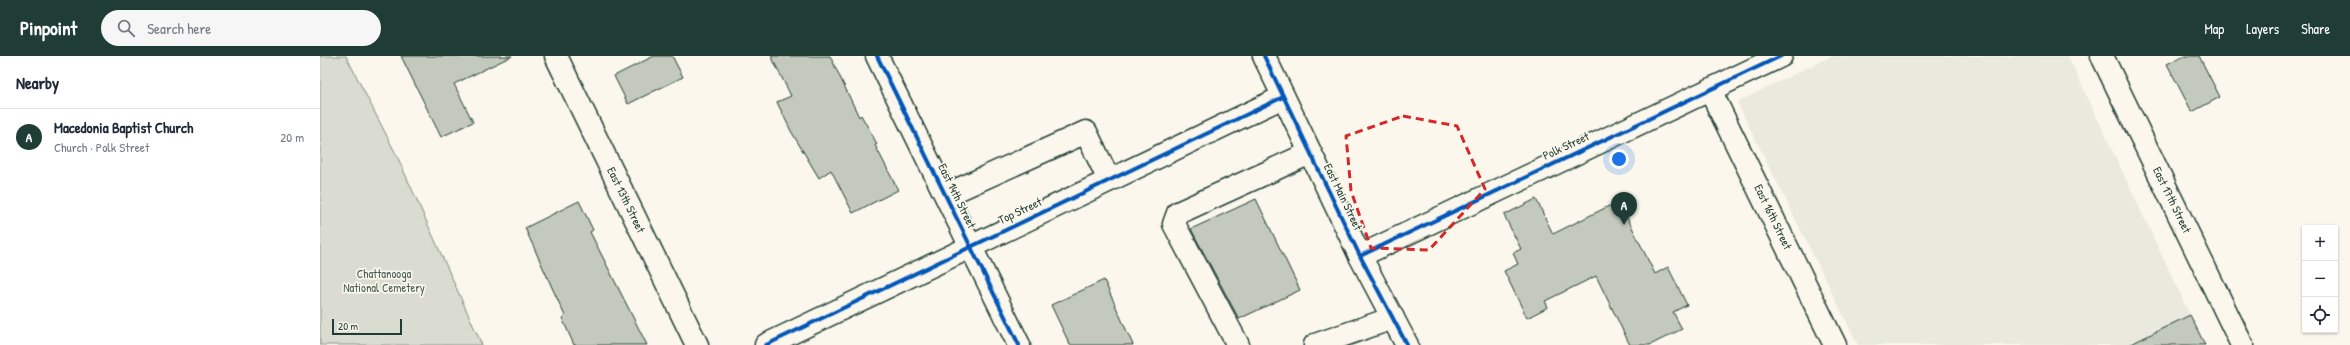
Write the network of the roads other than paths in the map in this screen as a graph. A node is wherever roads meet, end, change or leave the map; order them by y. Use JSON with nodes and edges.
{"nodes":[{"id":1,"x":556,"y":56,"type":"edge"},
{"id":2,"x":877,"y":56,"type":"edge"},
{"id":3,"x":1264,"y":56,"type":"edge"},
{"id":4,"x":1780,"y":56,"type":"edge"},
{"id":5,"x":2102,"y":56,"type":"edge"},
{"id":6,"x":1710,"y":90,"type":"junction"},
{"id":7,"x":1283,"y":97,"type":"junction"},
{"id":8,"x":1310,"y":153,"type":"junction"},
{"id":9,"x":1109,"y":180,"type":"junction"},
{"id":10,"x":946,"y":195,"type":"junction"},
{"id":11,"x":971,"y":246,"type":"junction"},
{"id":12,"x":1360,"y":256,"type":"junction"},
{"id":13,"x":1393,"y":318,"type":"junction"},
{"id":14,"x":697,"y":345,"type":"edge"},
{"id":15,"x":766,"y":345,"type":"edge"},
{"id":16,"x":1019,"y":345,"type":"edge"},
{"id":17,"x":1238,"y":345,"type":"edge"},
{"id":18,"x":1315,"y":345,"type":"edge"},
{"id":19,"x":1407,"y":345,"type":"edge"},
{"id":20,"x":1835,"y":345,"type":"edge"},
{"id":21,"x":2242,"y":345,"type":"edge"}],
"edges":[{"from":1,"to":14,"type":"street","name":"East 13th Street"},
{"from":2,"to":10,"type":"street","name":"East 14th Street"},
{"from":3,"to":7,"type":"street","name":"East Main Street"},
{"from":4,"to":6,"type":"street","name":"Polk Street"},
{"from":5,"to":21,"type":"street","name":"East 17th Street"},
{"from":6,"to":12,"type":"street","name":"Polk Street"},
{"from":6,"to":20,"type":"street","name":"East 16th Street"},
{"from":7,"to":8,"type":"street","name":"East Main Street"},
{"from":7,"to":9,"type":"street","name":"Top Street"},
{"from":8,"to":12,"type":"street","name":"East Main Street"},
{"from":8,"to":17,"type":"street"},
{"from":9,"to":10,"type":"street"},
{"from":9,"to":11,"type":"street","name":"Top Street"},
{"from":10,"to":11,"type":"street","name":"East 14th Street"},
{"from":11,"to":15,"type":"street","name":"Top Street"},
{"from":11,"to":16,"type":"street","name":"East 14th Street"},
{"from":12,"to":13,"type":"street","name":"East Main Street"},
{"from":13,"to":18,"type":"street"},
{"from":13,"to":19,"type":"street","name":"East Main Street"}]}
